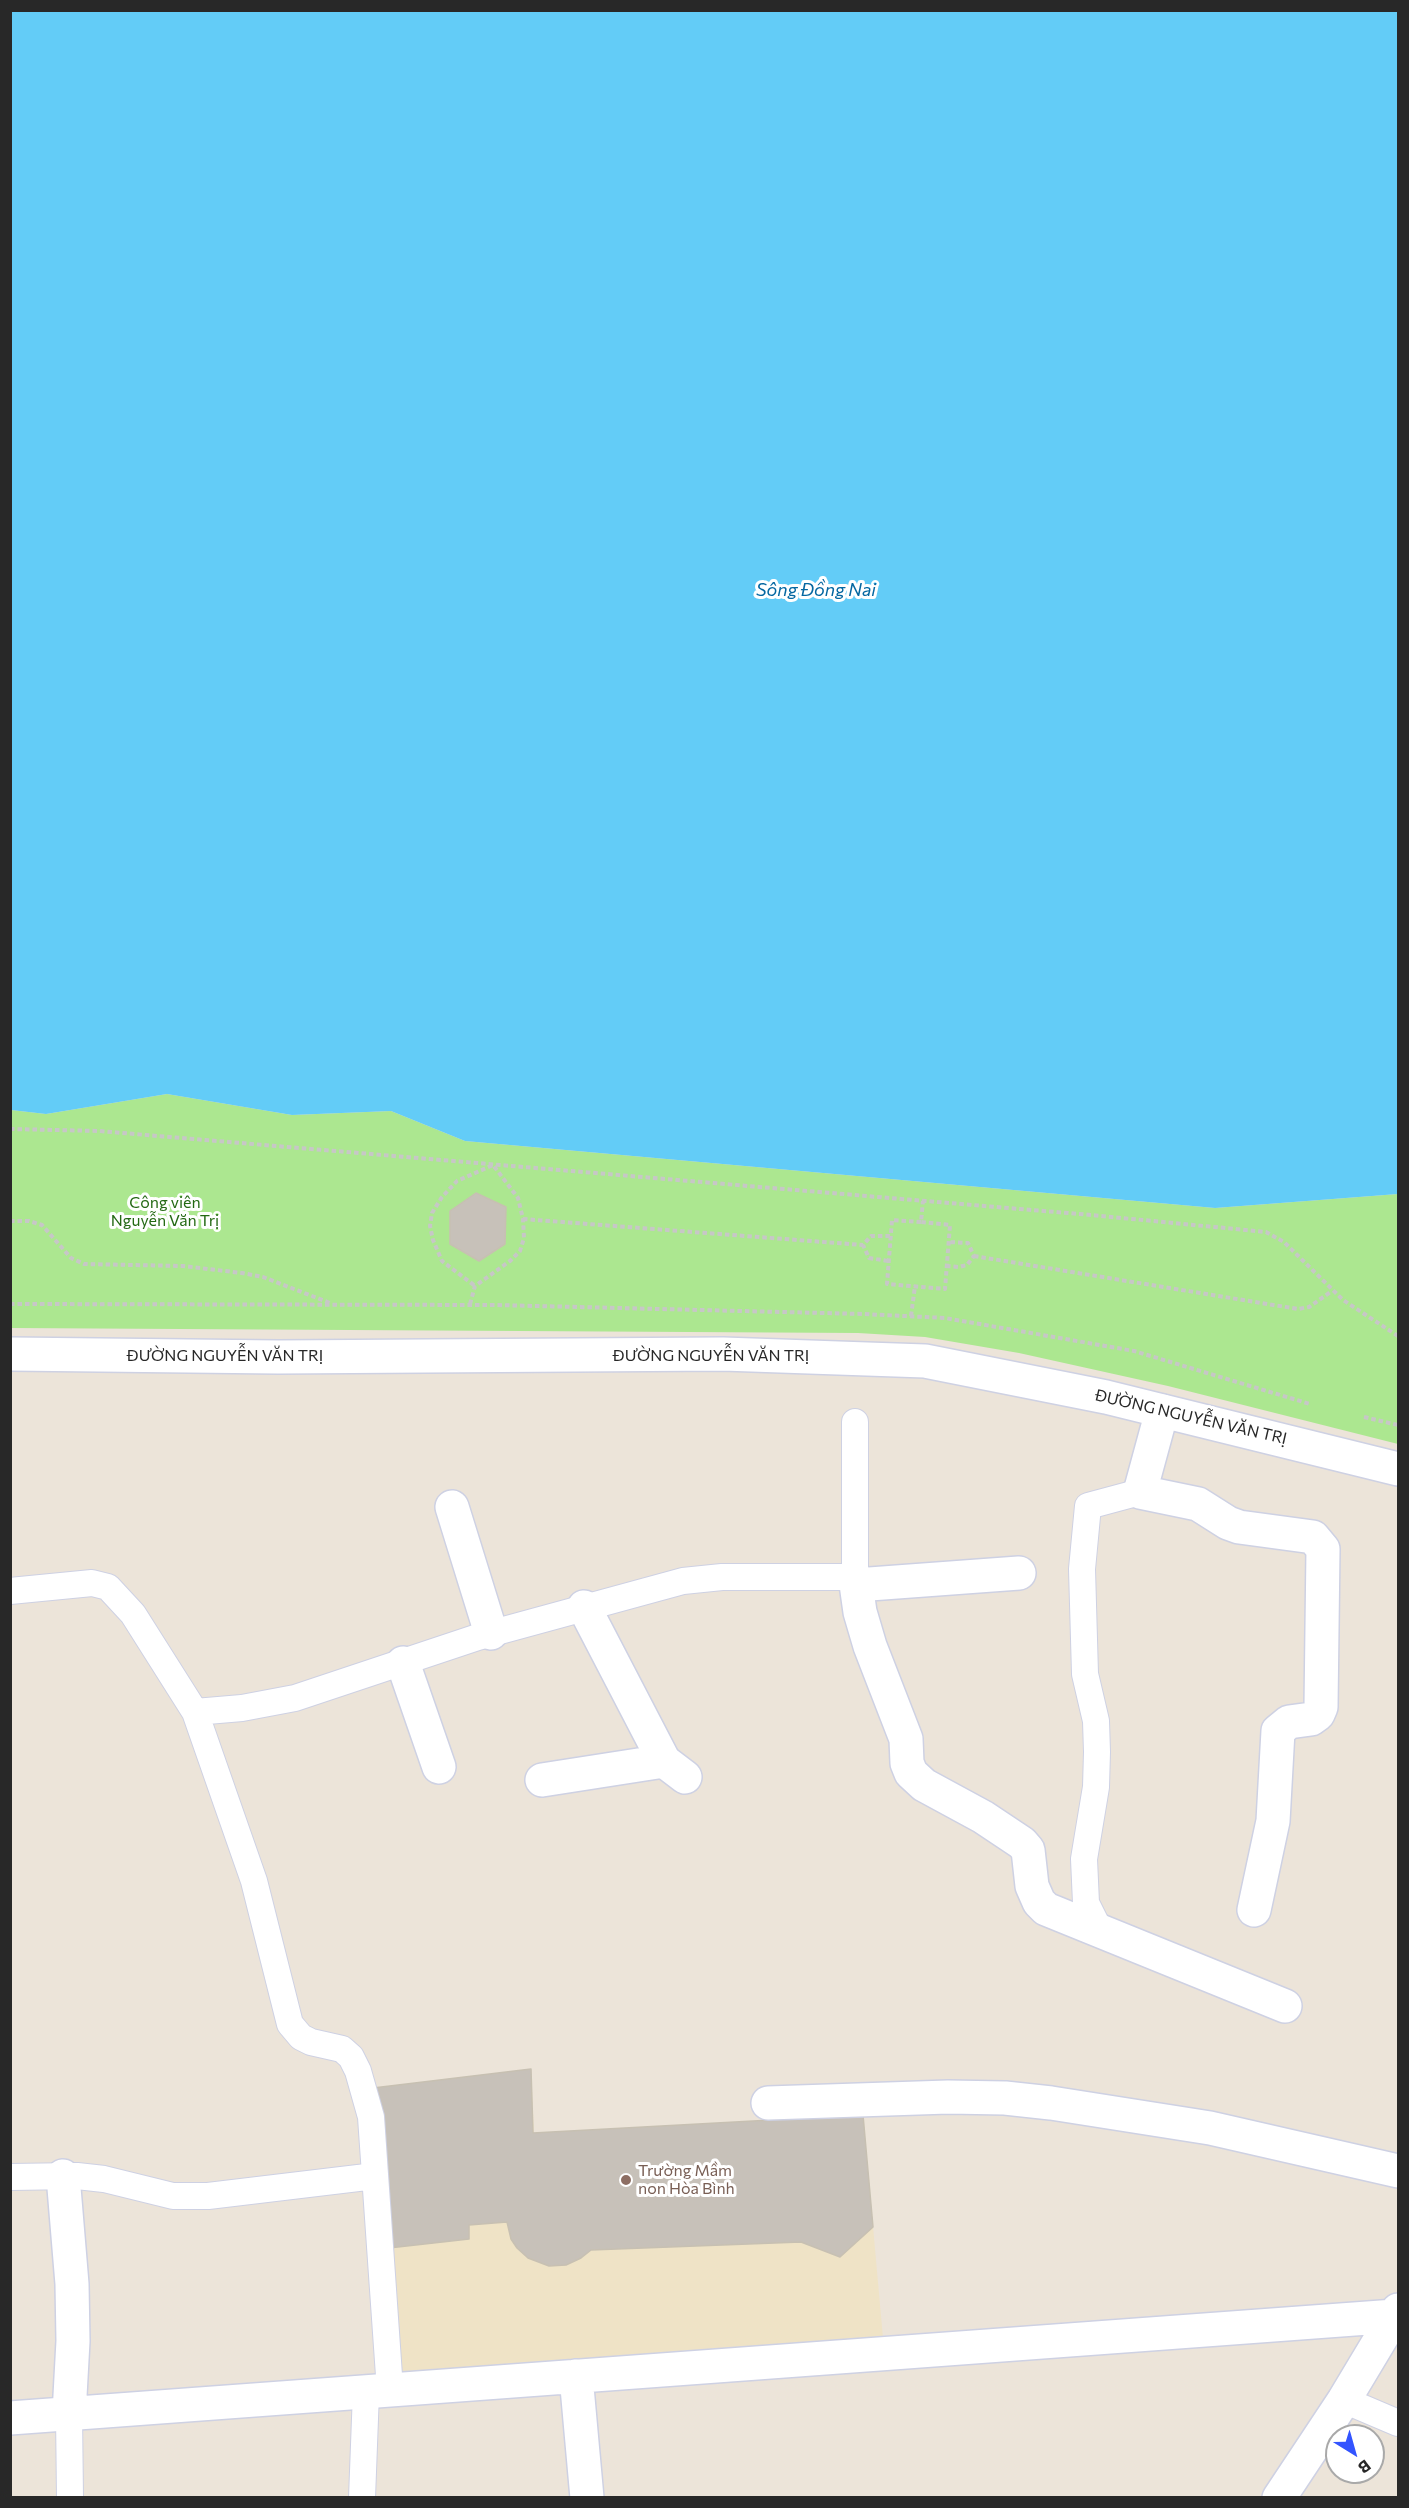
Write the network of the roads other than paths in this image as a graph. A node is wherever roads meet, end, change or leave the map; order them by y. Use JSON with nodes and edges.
{"nodes":[{"id":1,"x":10,"y":1354,"type":"edge"},
{"id":2,"x":1162,"y":1411,"type":"junction"},
{"id":3,"x":855,"y":1422,"type":"dead end"},
{"id":4,"x":1398,"y":1469,"type":"edge"},
{"id":5,"x":1140,"y":1492,"type":"junction"},
{"id":6,"x":452,"y":1507,"type":"dead end"},
{"id":7,"x":1019,"y":1573,"type":"dead end"},
{"id":8,"x":855,"y":1581,"type":"junction"},
{"id":9,"x":10,"y":1591,"type":"edge"},
{"id":10,"x":584,"y":1607,"type":"junction"},
{"id":11,"x":491,"y":1633,"type":"junction"},
{"id":12,"x":403,"y":1663,"type":"junction"},
{"id":13,"x":195,"y":1712,"type":"junction"},
{"id":14,"x":439,"y":1767,"type":"dead end"},
{"id":15,"x":542,"y":1780,"type":"dead end"},
{"id":16,"x":1254,"y":1910,"type":"dead end"},
{"id":17,"x":1099,"y":1929,"type":"junction"},
{"id":18,"x":1284,"y":2006,"type":"dead end"},
{"id":19,"x":768,"y":2103,"type":"dead end"},
{"id":20,"x":1398,"y":2171,"type":"edge"},
{"id":21,"x":63,"y":2176,"type":"junction"},
{"id":22,"x":375,"y":2176,"type":"junction"},
{"id":23,"x":10,"y":2177,"type":"edge"},
{"id":24,"x":1397,"y":2313,"type":"edge"},
{"id":25,"x":576,"y":2376,"type":"junction"},
{"id":26,"x":378,"y":2391,"type":"junction"},
{"id":27,"x":1344,"y":2400,"type":"junction"},
{"id":28,"x":69,"y":2414,"type":"junction"},
{"id":29,"x":10,"y":2418,"type":"edge"},
{"id":30,"x":1398,"y":2423,"type":"edge"},
{"id":31,"x":70,"y":2498,"type":"edge"},
{"id":32,"x":362,"y":2498,"type":"edge"},
{"id":33,"x":587,"y":2498,"type":"edge"},
{"id":34,"x":1279,"y":2498,"type":"edge"}],
"edges":[{"from":1,"to":2,"type":"street","name":"ĐƯỜNG NGUYỄN VĂN TRỊ"},
{"from":2,"to":4,"type":"street","name":"ĐƯỜNG NGUYỄN VĂN TRỊ"},
{"from":2,"to":5,"type":"street"},
{"from":3,"to":8,"type":"lane"},
{"from":5,"to":16,"type":"street"},
{"from":5,"to":17,"type":"lane"},
{"from":6,"to":11,"type":"street"},
{"from":7,"to":8,"type":"street"},
{"from":8,"to":10,"type":"lane"},
{"from":8,"to":17,"type":"street"},
{"from":9,"to":13,"type":"lane"},
{"from":10,"to":11,"type":"lane"},
{"from":10,"to":15,"type":"street"},
{"from":11,"to":12,"type":"lane"},
{"from":12,"to":13,"type":"lane"},
{"from":12,"to":14,"type":"street"},
{"from":13,"to":22,"type":"lane"},
{"from":17,"to":18,"type":"street"},
{"from":19,"to":20,"type":"street"},
{"from":21,"to":22,"type":"lane"},
{"from":21,"to":23,"type":"lane"},
{"from":21,"to":28,"type":"street"},
{"from":22,"to":26,"type":"lane"},
{"from":24,"to":25,"type":"street"},
{"from":24,"to":27,"type":"street"},
{"from":25,"to":26,"type":"street"},
{"from":25,"to":33,"type":"street"},
{"from":26,"to":28,"type":"street"},
{"from":26,"to":32,"type":"lane"},
{"from":27,"to":30,"type":"lane"},
{"from":27,"to":34,"type":"street"},
{"from":28,"to":29,"type":"street"},
{"from":28,"to":31,"type":"lane"}]}
